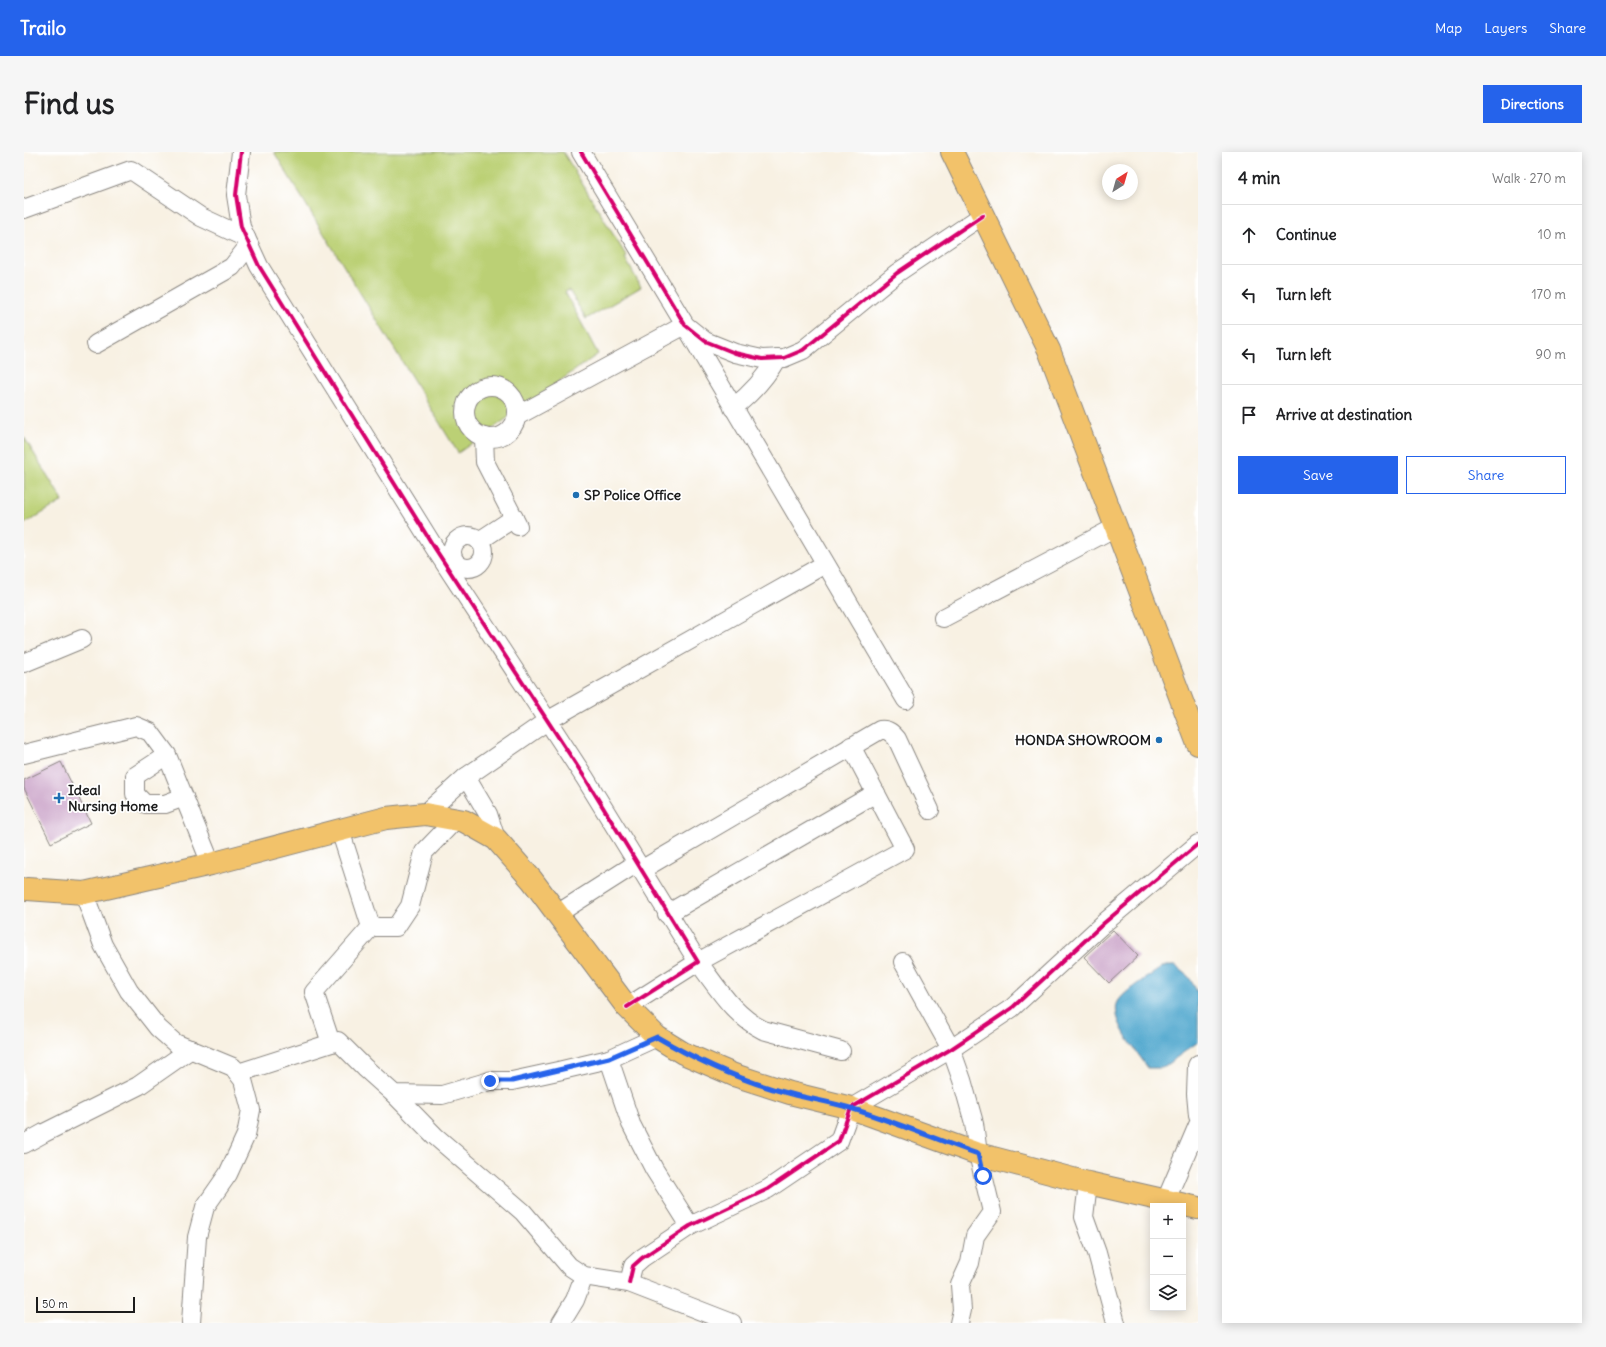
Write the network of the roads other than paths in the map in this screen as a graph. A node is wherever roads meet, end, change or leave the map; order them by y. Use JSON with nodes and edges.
{"nodes":[{"id":1,"x":241,"y":152,"type":"edge"},
{"id":2,"x":581,"y":152,"type":"edge"},
{"id":3,"x":952,"y":152,"type":"edge"},
{"id":4,"x":24,"y":209,"type":"edge"},
{"id":5,"x":983,"y":214,"type":"junction"},
{"id":6,"x":248,"y":241,"type":"junction"},
{"id":7,"x":685,"y":325,"type":"junction"},
{"id":8,"x":96,"y":344,"type":"dead end"},
{"id":9,"x":777,"y":358,"type":"junction"},
{"id":10,"x":733,"y":408,"type":"junction"},
{"id":11,"x":517,"y":416,"type":"junction"},
{"id":12,"x":484,"y":438,"type":"junction"},
{"id":13,"x":1116,"y":527,"type":"junction"},
{"id":14,"x":424,"y":531,"type":"junction"},
{"id":15,"x":478,"y":541,"type":"junction"},
{"id":16,"x":455,"y":543,"type":"junction"},
{"id":17,"x":825,"y":564,"type":"junction"},
{"id":18,"x":469,"y":568,"type":"junction"},
{"id":19,"x":462,"y":590,"type":"junction"},
{"id":20,"x":943,"y":618,"type":"dead end"},
{"id":21,"x":82,"y":639,"type":"dead end"},
{"id":22,"x":24,"y":663,"type":"edge"},
{"id":23,"x":906,"y":700,"type":"dead end"},
{"id":24,"x":547,"y":721,"type":"junction"},
{"id":25,"x":1198,"y":744,"type":"edge"},
{"id":26,"x":851,"y":746,"type":"junction"},
{"id":27,"x":24,"y":754,"type":"edge"},
{"id":28,"x":166,"y":755,"type":"junction"},
{"id":29,"x":466,"y":777,"type":"junction"},
{"id":30,"x":876,"y":793,"type":"junction"},
{"id":31,"x":184,"y":797,"type":"junction"},
{"id":32,"x":930,"y":810,"type":"dead end"},
{"id":33,"x":425,"y":814,"type":"junction"},
{"id":34,"x":456,"y":819,"type":"junction"},
{"id":35,"x":340,"y":830,"type":"junction"},
{"id":36,"x":496,"y":839,"type":"junction"},
{"id":37,"x":1198,"y":844,"type":"edge"},
{"id":38,"x":212,"y":864,"type":"junction"},
{"id":39,"x":639,"y":867,"type":"junction"},
{"id":40,"x":25,"y":886,"type":"edge"},
{"id":41,"x":84,"y":893,"type":"junction"},
{"id":42,"x":557,"y":914,"type":"junction"},
{"id":43,"x":668,"y":914,"type":"junction"},
{"id":44,"x":370,"y":927,"type":"junction"},
{"id":45,"x":698,"y":962,"type":"junction"},
{"id":46,"x":903,"y":962,"type":"dead end"},
{"id":47,"x":627,"y":1007,"type":"junction"},
{"id":48,"x":657,"y":1037,"type":"junction"},
{"id":49,"x":331,"y":1043,"type":"junction"},
{"id":50,"x":191,"y":1049,"type":"junction"},
{"id":51,"x":951,"y":1049,"type":"junction"},
{"id":52,"x":841,"y":1051,"type":"dead end"},
{"id":53,"x":609,"y":1058,"type":"junction"},
{"id":54,"x":1198,"y":1064,"type":"edge"},
{"id":55,"x":238,"y":1073,"type":"junction"},
{"id":56,"x":394,"y":1094,"type":"junction"},
{"id":57,"x":851,"y":1108,"type":"junction"},
{"id":58,"x":1198,"y":1116,"type":"edge"},
{"id":59,"x":1198,"y":1125,"type":"edge"},
{"id":60,"x":24,"y":1144,"type":"edge"},
{"id":61,"x":978,"y":1154,"type":"junction"},
{"id":62,"x":1088,"y":1183,"type":"junction"},
{"id":63,"x":1166,"y":1200,"type":"junction"},
{"id":64,"x":1198,"y":1208,"type":"edge"},
{"id":65,"x":690,"y":1226,"type":"junction"},
{"id":66,"x":584,"y":1276,"type":"junction"},
{"id":67,"x":629,"y":1283,"type":"junction"},
{"id":68,"x":191,"y":1323,"type":"edge"},
{"id":69,"x":561,"y":1323,"type":"edge"},
{"id":70,"x":732,"y":1323,"type":"edge"},
{"id":71,"x":959,"y":1323,"type":"edge"},
{"id":72,"x":1116,"y":1323,"type":"edge"}],
"edges":[{"from":1,"to":6,"type":"street"},
{"from":2,"to":7,"type":"street"},
{"from":3,"to":5,"type":"main road"},
{"from":4,"to":6,"type":"street"},
{"from":5,"to":9,"type":"street"},
{"from":5,"to":13,"type":"main road"},
{"from":6,"to":8,"type":"street"},
{"from":6,"to":14,"type":"street"},
{"from":7,"to":9,"type":"street"},
{"from":7,"to":10,"type":"street"},
{"from":7,"to":11,"type":"street"},
{"from":9,"to":10,"type":"street"},
{"from":10,"to":17,"type":"street"},
{"from":11,"to":12,"type":"street"},
{"from":11,"to":12,"type":"street"},
{"from":12,"to":15,"type":"street"},
{"from":13,"to":20,"type":"street"},
{"from":13,"to":25,"type":"main road"},
{"from":14,"to":16,"type":"street"},
{"from":14,"to":19,"type":"street"},
{"from":15,"to":16,"type":"street"},
{"from":15,"to":18,"type":"street"},
{"from":16,"to":18,"type":"street"},
{"from":17,"to":23,"type":"street"},
{"from":17,"to":24,"type":"street"},
{"from":18,"to":19,"type":"street"},
{"from":19,"to":24,"type":"street"},
{"from":21,"to":22,"type":"street"},
{"from":24,"to":29,"type":"street"},
{"from":24,"to":39,"type":"street"},
{"from":26,"to":30,"type":"street"},
{"from":26,"to":32,"type":"street"},
{"from":26,"to":39,"type":"street"},
{"from":27,"to":28,"type":"street"},
{"from":28,"to":31,"type":"street"},
{"from":28,"to":31,"type":"street"},
{"from":29,"to":33,"type":"street"},
{"from":29,"to":36,"type":"street"},
{"from":30,"to":43,"type":"street"},
{"from":30,"to":45,"type":"street"},
{"from":31,"to":38,"type":"street"},
{"from":33,"to":34,"type":"main road"},
{"from":33,"to":35,"type":"main road"},
{"from":34,"to":36,"type":"main road"},
{"from":34,"to":44,"type":"street"},
{"from":35,"to":38,"type":"main road"},
{"from":35,"to":44,"type":"street"},
{"from":36,"to":42,"type":"main road"},
{"from":37,"to":51,"type":"street"},
{"from":38,"to":41,"type":"main road"},
{"from":39,"to":42,"type":"street"},
{"from":39,"to":43,"type":"street"},
{"from":40,"to":41,"type":"main road"},
{"from":41,"to":50,"type":"street"},
{"from":42,"to":47,"type":"main road"},
{"from":43,"to":45,"type":"street"},
{"from":44,"to":49,"type":"street"},
{"from":45,"to":47,"type":"street"},
{"from":45,"to":52,"type":"street"},
{"from":46,"to":51,"type":"street"},
{"from":47,"to":48,"type":"main road"},
{"from":48,"to":53,"type":"street"},
{"from":48,"to":57,"type":"main road"},
{"from":49,"to":55,"type":"street"},
{"from":49,"to":56,"type":"street"},
{"from":50,"to":55,"type":"street"},
{"from":50,"to":60,"type":"street"},
{"from":51,"to":57,"type":"street"},
{"from":51,"to":61,"type":"street"},
{"from":53,"to":56,"type":"street"},
{"from":53,"to":65,"type":"street"},
{"from":54,"to":58,"type":"street"},
{"from":55,"to":68,"type":"street"},
{"from":56,"to":66,"type":"street"},
{"from":57,"to":61,"type":"main road"},
{"from":57,"to":65,"type":"street"},
{"from":59,"to":63,"type":"street"},
{"from":61,"to":62,"type":"main road"},
{"from":61,"to":71,"type":"street"},
{"from":62,"to":63,"type":"main road"},
{"from":62,"to":72,"type":"street"},
{"from":63,"to":64,"type":"main road"},
{"from":65,"to":67,"type":"street"},
{"from":66,"to":67,"type":"street"},
{"from":66,"to":69,"type":"street"},
{"from":67,"to":70,"type":"street"}]}
